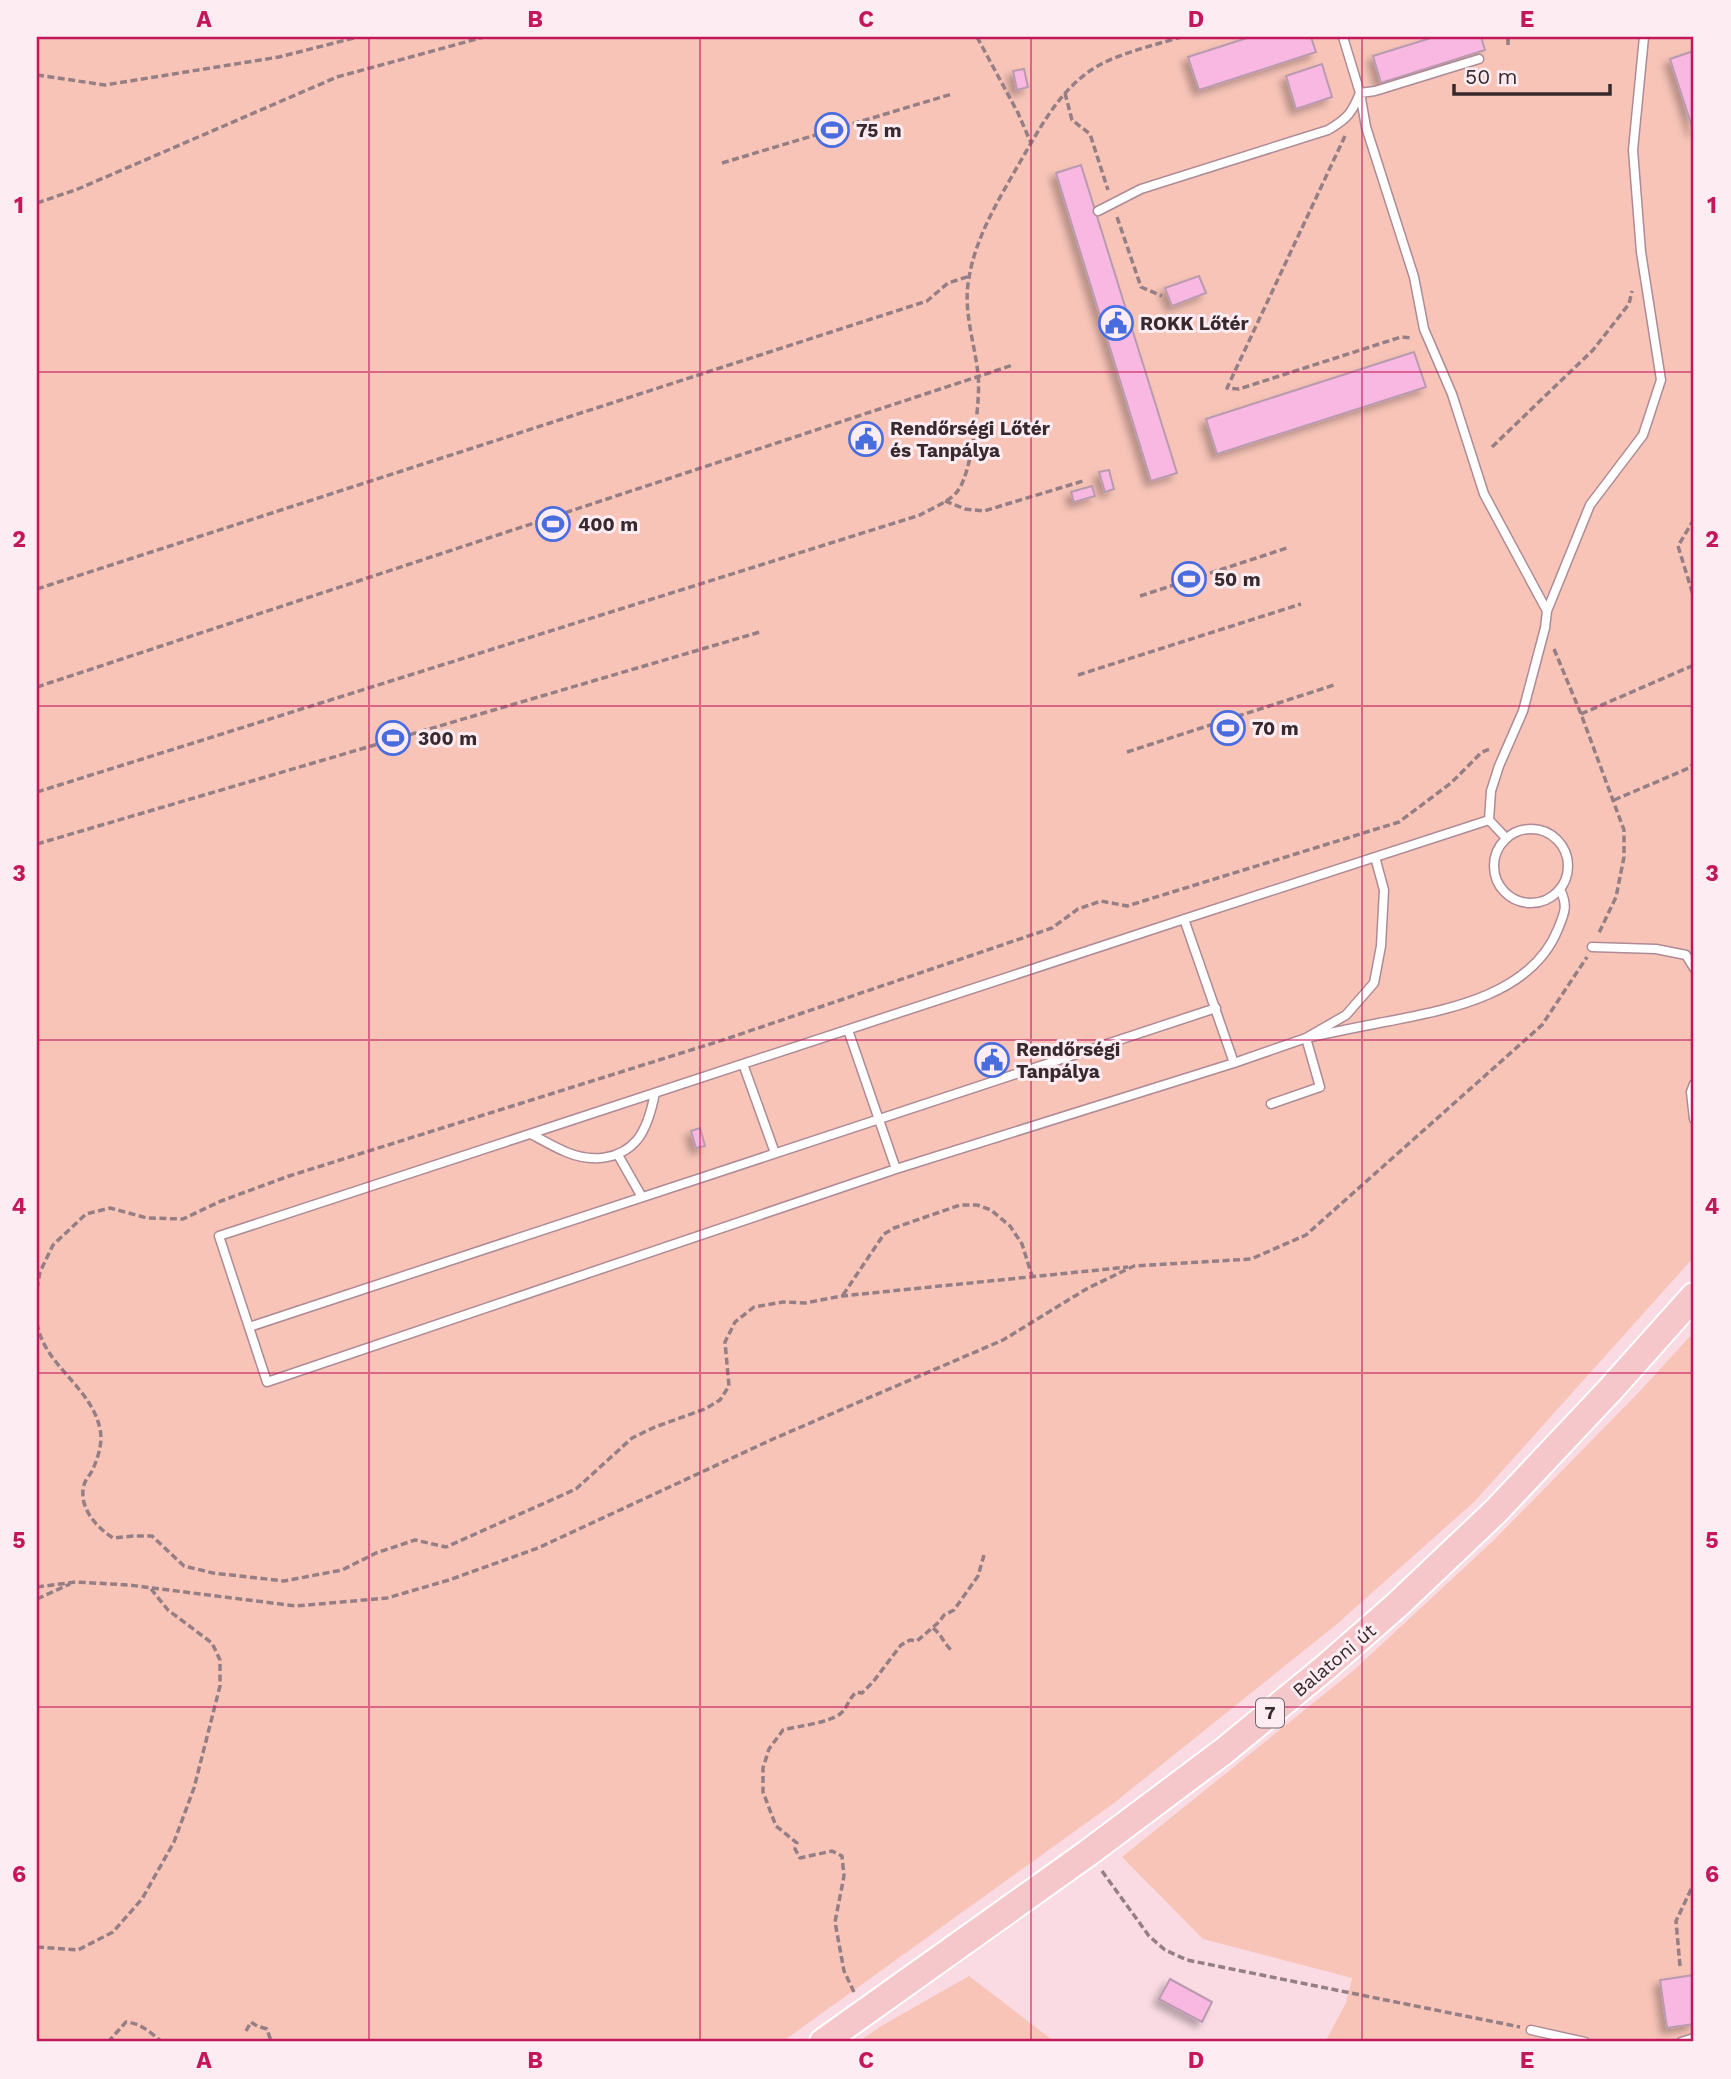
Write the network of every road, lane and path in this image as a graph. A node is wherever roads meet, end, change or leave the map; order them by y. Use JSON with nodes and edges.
{"nodes":[{"id":1,"x":358,"y":37,"type":"edge"},
{"id":2,"x":484,"y":37,"type":"edge"},
{"id":3,"x":977,"y":37,"type":"edge"},
{"id":4,"x":1181,"y":37,"type":"edge"},
{"id":5,"x":1343,"y":37,"type":"edge"},
{"id":6,"x":1508,"y":37,"type":"edge"},
{"id":7,"x":1644,"y":37,"type":"edge"},
{"id":8,"x":1508,"y":45,"type":"dead end"},
{"id":9,"x":1479,"y":59,"type":"dead end"},
{"id":10,"x":37,"y":75,"type":"edge"},
{"id":11,"x":1360,"y":93,"type":"junction"},
{"id":12,"x":952,"y":94,"type":"dead end"},
{"id":13,"x":1354,"y":107,"type":"junction"},
{"id":14,"x":1031,"y":143,"type":"junction"},
{"id":15,"x":722,"y":163,"type":"dead end"},
{"id":16,"x":37,"y":203,"type":"edge"},
{"id":17,"x":1098,"y":211,"type":"dead end"},
{"id":18,"x":970,"y":276,"type":"junction"},
{"id":19,"x":1632,"y":291,"type":"dead end"},
{"id":20,"x":1429,"y":339,"type":"junction"},
{"id":21,"x":1013,"y":365,"type":"dead end"},
{"id":22,"x":979,"y":377,"type":"junction"},
{"id":23,"x":1492,"y":447,"type":"dead end"},
{"id":24,"x":1083,"y":481,"type":"dead end"},
{"id":25,"x":945,"y":501,"type":"junction"},
{"id":26,"x":1694,"y":519,"type":"edge"},
{"id":27,"x":1287,"y":548,"type":"dead end"},
{"id":28,"x":37,"y":589,"type":"edge"},
{"id":29,"x":1140,"y":596,"type":"dead end"},
{"id":30,"x":1694,"y":598,"type":"edge"},
{"id":31,"x":1301,"y":604,"type":"dead end"},
{"id":32,"x":1547,"y":611,"type":"junction"},
{"id":33,"x":1545,"y":628,"type":"junction"},
{"id":34,"x":760,"y":632,"type":"dead end"},
{"id":35,"x":1694,"y":665,"type":"edge"},
{"id":36,"x":1078,"y":675,"type":"dead end"},
{"id":37,"x":1334,"y":685,"type":"dead end"},
{"id":38,"x":37,"y":687,"type":"edge"},
{"id":39,"x":1581,"y":714,"type":"junction"},
{"id":40,"x":1510,"y":740,"type":"junction"},
{"id":41,"x":1127,"y":752,"type":"dead end"},
{"id":42,"x":1694,"y":763,"type":"edge"},
{"id":43,"x":37,"y":792,"type":"edge"},
{"id":44,"x":1614,"y":800,"type":"junction"},
{"id":45,"x":1489,"y":820,"type":"junction"},
{"id":46,"x":1506,"y":838,"type":"junction"},
{"id":47,"x":37,"y":844,"type":"edge"},
{"id":48,"x":1375,"y":857,"type":"junction"},
{"id":49,"x":1560,"y":889,"type":"junction"},
{"id":50,"x":1184,"y":919,"type":"junction"},
{"id":51,"x":1592,"y":947,"type":"junction"},
{"id":52,"x":1694,"y":968,"type":"edge"},
{"id":53,"x":1216,"y":1007,"type":"junction"},
{"id":54,"x":848,"y":1030,"type":"junction"},
{"id":55,"x":1306,"y":1038,"type":"junction"},
{"id":56,"x":1234,"y":1063,"type":"junction"},
{"id":57,"x":743,"y":1064,"type":"junction"},
{"id":58,"x":1694,"y":1084,"type":"edge"},
{"id":59,"x":655,"y":1093,"type":"junction"},
{"id":60,"x":1271,"y":1104,"type":"dead end"},
{"id":61,"x":878,"y":1119,"type":"junction"},
{"id":62,"x":1694,"y":1119,"type":"edge"},
{"id":63,"x":531,"y":1134,"type":"junction"},
{"id":64,"x":775,"y":1153,"type":"junction"},
{"id":65,"x":618,"y":1155,"type":"junction"},
{"id":66,"x":895,"y":1170,"type":"junction"},
{"id":67,"x":642,"y":1197,"type":"junction"},
{"id":68,"x":1134,"y":1266,"type":"junction"},
{"id":69,"x":38,"y":1271,"type":"edge"},
{"id":70,"x":1032,"y":1276,"type":"junction"},
{"id":71,"x":37,"y":1289,"type":"edge"},
{"id":72,"x":842,"y":1296,"type":"junction"},
{"id":73,"x":1694,"y":1296,"type":"edge"},
{"id":74,"x":37,"y":1323,"type":"edge"},
{"id":75,"x":249,"y":1327,"type":"junction"},
{"id":76,"x":984,"y":1555,"type":"dead end"},
{"id":77,"x":76,"y":1582,"type":"junction"},
{"id":78,"x":37,"y":1587,"type":"edge"},
{"id":79,"x":150,"y":1588,"type":"junction"},
{"id":80,"x":37,"y":1599,"type":"edge"},
{"id":81,"x":933,"y":1628,"type":"junction"},
{"id":82,"x":951,"y":1650,"type":"dead end"},
{"id":83,"x":1088,"y":1853,"type":"junction"},
{"id":84,"x":1694,"y":1883,"type":"edge"},
{"id":85,"x":37,"y":1947,"type":"edge"},
{"id":86,"x":1680,"y":1966,"type":"dead end"},
{"id":87,"x":865,"y":2012,"type":"junction"},
{"id":88,"x":1531,"y":2030,"type":"joint"},
{"id":89,"x":246,"y":2031,"type":"dead end"},
{"id":90,"x":1694,"y":2038,"type":"edge"},
{"id":91,"x":108,"y":2042,"type":"edge"},
{"id":92,"x":162,"y":2042,"type":"edge"},
{"id":93,"x":275,"y":2042,"type":"edge"},
{"id":94,"x":823,"y":2042,"type":"edge"},
{"id":95,"x":1585,"y":2042,"type":"edge"},
{"id":96,"x":1681,"y":2042,"type":"edge"}],
"edges":[{"from":1,"to":10,"type":"path"},
{"from":2,"to":16,"type":"path"},
{"from":3,"to":14,"type":"path"},
{"from":4,"to":14,"type":"path"},
{"from":5,"to":11,"type":"lane"},
{"from":6,"to":8,"type":"path"},
{"from":7,"to":32,"type":"lane"},
{"from":9,"to":11,"type":"lane"},
{"from":11,"to":13,"type":"lane"},
{"from":11,"to":20,"type":"lane"},
{"from":12,"to":15,"type":"path"},
{"from":13,"to":17,"type":"lane"},
{"from":13,"to":20,"type":"path"},
{"from":14,"to":18,"type":"path"},
{"from":18,"to":22,"type":"path"},
{"from":18,"to":28,"type":"path"},
{"from":19,"to":23,"type":"path"},
{"from":20,"to":32,"type":"lane"},
{"from":21,"to":22,"type":"path"},
{"from":22,"to":25,"type":"path"},
{"from":22,"to":38,"type":"path"},
{"from":24,"to":25,"type":"path"},
{"from":25,"to":43,"type":"path"},
{"from":26,"to":30,"type":"path"},
{"from":27,"to":29,"type":"path"},
{"from":31,"to":36,"type":"path"},
{"from":32,"to":33,"type":"lane"},
{"from":33,"to":39,"type":"path"},
{"from":33,"to":40,"type":"lane"},
{"from":34,"to":47,"type":"path"},
{"from":35,"to":39,"type":"path"},
{"from":37,"to":41,"type":"path"},
{"from":39,"to":44,"type":"path"},
{"from":40,"to":45,"type":"lane"},
{"from":40,"to":69,"type":"path"},
{"from":42,"to":44,"type":"path"},
{"from":44,"to":51,"type":"path"},
{"from":45,"to":46,"type":"lane"},
{"from":45,"to":48,"type":"lane"},
{"from":46,"to":49,"type":"lane"},
{"from":46,"to":49,"type":"lane"},
{"from":48,"to":50,"type":"lane"},
{"from":48,"to":55,"type":"lane"},
{"from":49,"to":55,"type":"lane"},
{"from":50,"to":53,"type":"lane"},
{"from":50,"to":54,"type":"lane"},
{"from":51,"to":52,"type":"lane"},
{"from":51,"to":68,"type":"path"},
{"from":53,"to":56,"type":"lane"},
{"from":53,"to":61,"type":"lane"},
{"from":54,"to":57,"type":"lane"},
{"from":54,"to":61,"type":"lane"},
{"from":55,"to":56,"type":"lane"},
{"from":55,"to":60,"type":"lane"},
{"from":56,"to":66,"type":"lane"},
{"from":57,"to":59,"type":"lane"},
{"from":57,"to":64,"type":"lane"},
{"from":58,"to":62,"type":"lane"},
{"from":59,"to":63,"type":"lane"},
{"from":59,"to":65,"type":"lane"},
{"from":61,"to":64,"type":"lane"},
{"from":61,"to":66,"type":"lane"},
{"from":63,"to":65,"type":"lane"},
{"from":63,"to":75,"type":"lane"},
{"from":64,"to":67,"type":"lane"},
{"from":65,"to":67,"type":"lane"},
{"from":66,"to":75,"type":"lane"},
{"from":67,"to":75,"type":"lane"},
{"from":68,"to":70,"type":"path"},
{"from":68,"to":79,"type":"path"},
{"from":69,"to":71,"type":"path"},
{"from":70,"to":72,"type":"path"},
{"from":70,"to":72,"type":"path"},
{"from":72,"to":74,"type":"path"},
{"from":73,"to":83,"type":"main road","name":"Balatoni út","number":"7"},
{"from":76,"to":81,"type":"path"},
{"from":77,"to":78,"type":"path"},
{"from":77,"to":79,"type":"path"},
{"from":77,"to":80,"type":"path"},
{"from":79,"to":85,"type":"path"},
{"from":81,"to":82,"type":"path"},
{"from":81,"to":87,"type":"path"},
{"from":83,"to":87,"type":"main road","name":"Balatoni út","number":"7"},
{"from":83,"to":88,"type":"path"},
{"from":84,"to":86,"type":"path"},
{"from":87,"to":94,"type":"main road","name":"Balatoni út","number":"7"},
{"from":88,"to":95,"type":"lane"},
{"from":89,"to":93,"type":"path"},
{"from":90,"to":96,"type":"lane"},
{"from":91,"to":92,"type":"path"}]}
